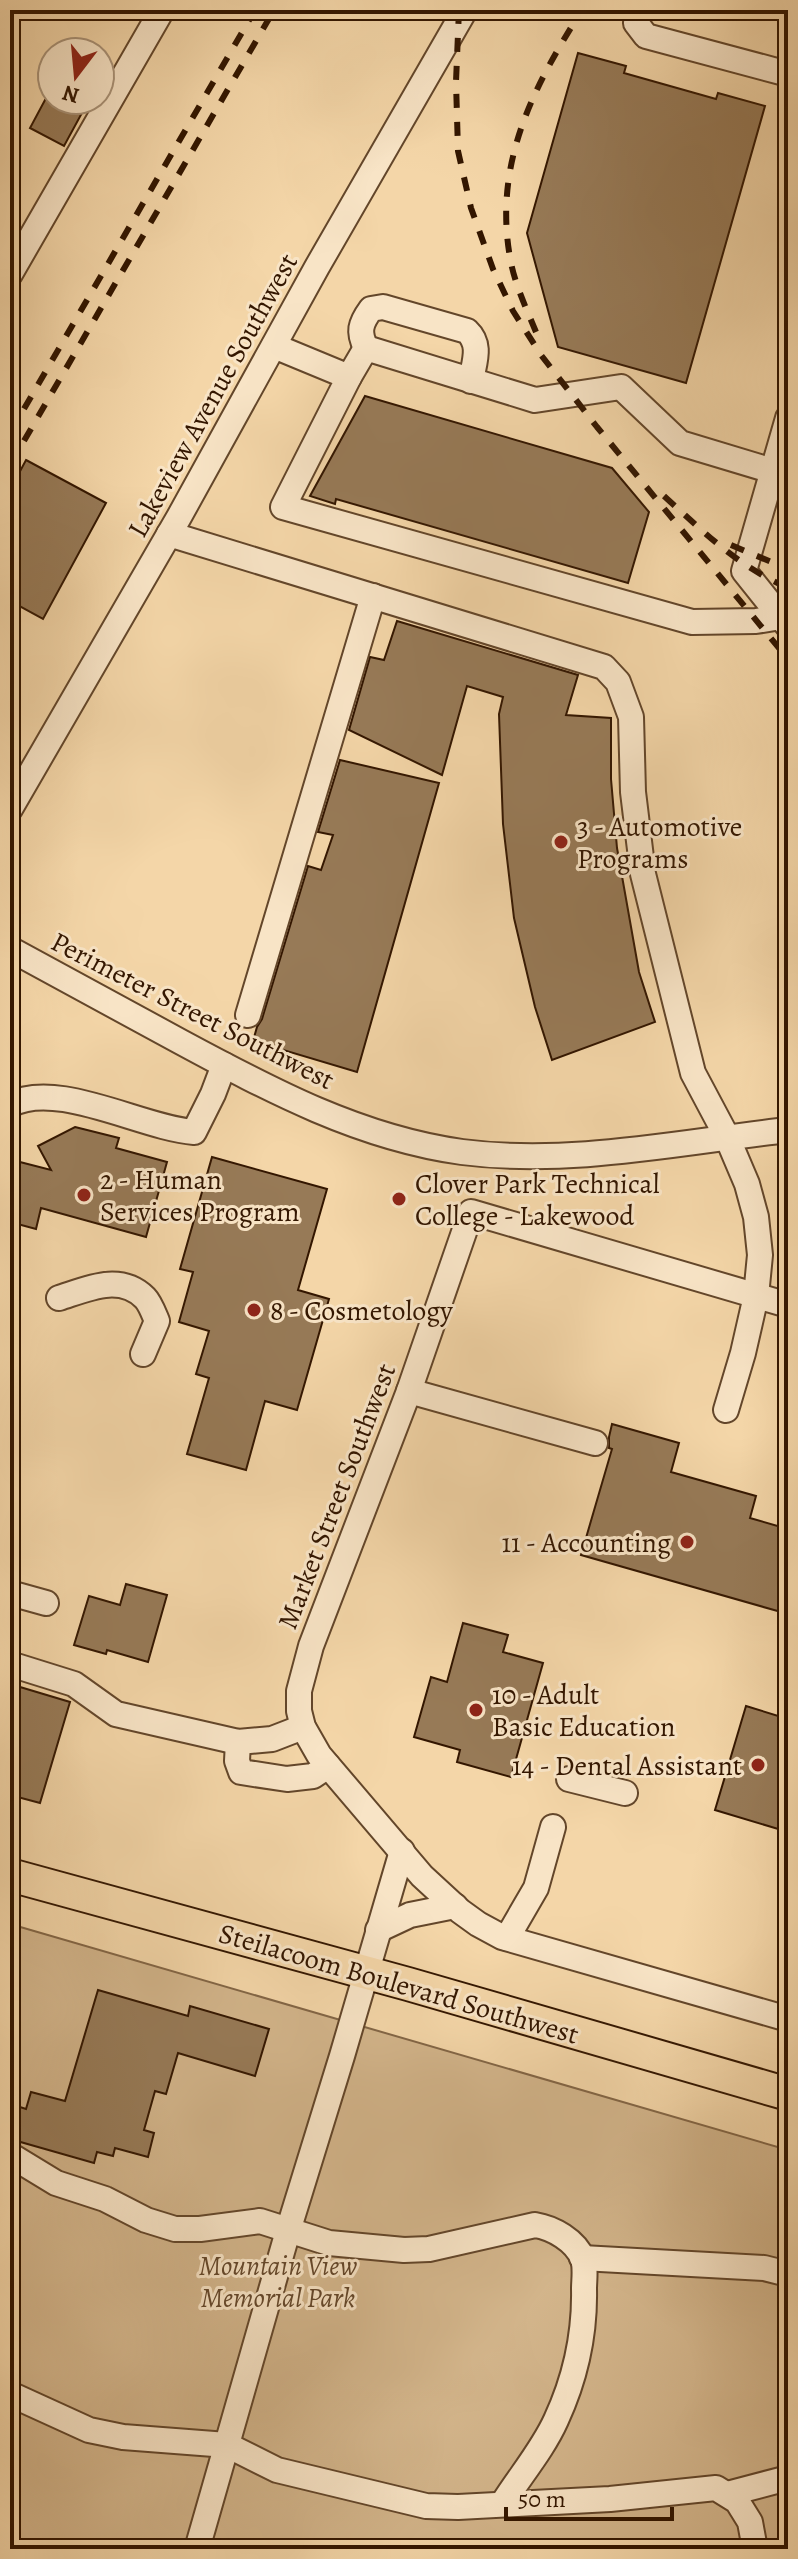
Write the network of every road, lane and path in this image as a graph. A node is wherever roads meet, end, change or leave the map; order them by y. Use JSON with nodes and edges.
{"nodes":[{"id":1,"x":162,"y":10,"type":"edge"},
{"id":2,"x":465,"y":10,"type":"edge"},
{"id":3,"x":639,"y":10,"type":"edge"},
{"id":4,"x":788,"y":74,"type":"edge"},
{"id":5,"x":10,"y":274,"type":"edge"},
{"id":6,"x":274,"y":346,"type":"junction"},
{"id":7,"x":366,"y":348,"type":"junction"},
{"id":8,"x":349,"y":377,"type":"junction"},
{"id":9,"x":471,"y":381,"type":"junction"},
{"id":10,"x":788,"y":418,"type":"edge"},
{"id":11,"x":773,"y":471,"type":"junction"},
{"id":12,"x":169,"y":534,"type":"junction"},
{"id":13,"x":373,"y":596,"type":"junction"},
{"id":14,"x":784,"y":621,"type":"edge"},
{"id":15,"x":10,"y":809,"type":"edge"},
{"id":16,"x":10,"y":949,"type":"edge"},
{"id":17,"x":248,"y":1015,"type":"dead end"},
{"id":18,"x":224,"y":1065,"type":"junction"},
{"id":19,"x":10,"y":1105,"type":"edge"},
{"id":20,"x":788,"y":1130,"type":"edge"},
{"id":21,"x":727,"y":1137,"type":"junction"},
{"id":22,"x":756,"y":1296,"type":"junction"},
{"id":23,"x":59,"y":1298,"type":"dead end"},
{"id":24,"x":788,"y":1305,"type":"edge"},
{"id":25,"x":143,"y":1354,"type":"dead end"},
{"id":26,"x":409,"y":1391,"type":"junction"},
{"id":27,"x":726,"y":1410,"type":"dead end"},
{"id":28,"x":595,"y":1443,"type":"dead end"},
{"id":29,"x":10,"y":1593,"type":"edge"},
{"id":30,"x":46,"y":1603,"type":"dead end"},
{"id":31,"x":10,"y":1664,"type":"edge"},
{"id":32,"x":303,"y":1727,"type":"junction"},
{"id":33,"x":238,"y":1742,"type":"junction"},
{"id":34,"x":328,"y":1766,"type":"junction"},
{"id":35,"x":569,"y":1779,"type":"dead end"},
{"id":36,"x":625,"y":1793,"type":"dead end"},
{"id":37,"x":553,"y":1827,"type":"dead end"},
{"id":38,"x":402,"y":1851,"type":"junction"},
{"id":39,"x":10,"y":1875,"type":"edge"},
{"id":40,"x":455,"y":1906,"type":"junction"},
{"id":41,"x":378,"y":1930,"type":"junction"},
{"id":42,"x":507,"y":1938,"type":"junction"},
{"id":43,"x":366,"y":1973,"type":"junction"},
{"id":44,"x":788,"y":2019,"type":"edge"},
{"id":45,"x":788,"y":2094,"type":"edge"},
{"id":46,"x":10,"y":2155,"type":"edge"},
{"id":47,"x":288,"y":2231,"type":"junction"},
{"id":48,"x":582,"y":2258,"type":"junction"},
{"id":49,"x":788,"y":2274,"type":"edge"},
{"id":50,"x":10,"y":2394,"type":"edge"},
{"id":51,"x":227,"y":2445,"type":"junction"},
{"id":52,"x":788,"y":2478,"type":"edge"},
{"id":53,"x":727,"y":2494,"type":"junction"},
{"id":54,"x":503,"y":2503,"type":"junction"},
{"id":55,"x":197,"y":2549,"type":"edge"},
{"id":56,"x":755,"y":2549,"type":"edge"}],
"edges":[{"from":1,"to":5,"type":"street"},
{"from":2,"to":6,"type":"street","name":"Lakeview Avenue Southwest"},
{"from":3,"to":4,"type":"street"},
{"from":6,"to":8,"type":"street"},
{"from":6,"to":12,"type":"street","name":"Lakeview Avenue Southwest"},
{"from":7,"to":8,"type":"street"},
{"from":7,"to":9,"type":"street"},
{"from":7,"to":9,"type":"street"},
{"from":8,"to":14,"type":"street"},
{"from":9,"to":11,"type":"street"},
{"from":10,"to":11,"type":"street"},
{"from":11,"to":14,"type":"street"},
{"from":12,"to":13,"type":"street"},
{"from":12,"to":15,"type":"street","name":"Lakeview Avenue Southwest"},
{"from":13,"to":17,"type":"street"},
{"from":13,"to":21,"type":"street"},
{"from":16,"to":18,"type":"street","name":"Perimeter Street Southwest"},
{"from":18,"to":19,"type":"street"},
{"from":18,"to":21,"type":"street","name":"Perimeter Street Southwest"},
{"from":20,"to":21,"type":"street","name":"Perimeter Street Southwest"},
{"from":21,"to":22,"type":"street"},
{"from":22,"to":24,"type":"street"},
{"from":22,"to":26,"type":"street","name":"Market Street Southwest"},
{"from":22,"to":27,"type":"street"},
{"from":23,"to":25,"type":"street"},
{"from":26,"to":28,"type":"street"},
{"from":26,"to":32,"type":"street","name":"Market Street Southwest"},
{"from":29,"to":30,"type":"street"},
{"from":31,"to":33,"type":"street"},
{"from":32,"to":33,"type":"street"},
{"from":32,"to":34,"type":"street","name":"Market Street Southwest"},
{"from":33,"to":34,"type":"street"},
{"from":34,"to":38,"type":"street","name":"Market Street Southwest"},
{"from":35,"to":36,"type":"street"},
{"from":37,"to":42,"type":"street"},
{"from":38,"to":40,"type":"street","name":"Market Street Southwest"},
{"from":38,"to":41,"type":"street"},
{"from":39,"to":43,"type":"main road","name":"Steilacoom Boulevard Southwest"},
{"from":40,"to":41,"type":"street"},
{"from":40,"to":42,"type":"street","name":"Market Street Southwest"},
{"from":41,"to":43,"type":"street"},
{"from":42,"to":44,"type":"street","name":"Market Street Southwest"},
{"from":43,"to":45,"type":"main road","name":"Steilacoom Boulevard Southwest"},
{"from":43,"to":47,"type":"street"},
{"from":46,"to":47,"type":"street"},
{"from":47,"to":48,"type":"street"},
{"from":47,"to":51,"type":"street"},
{"from":48,"to":49,"type":"street"},
{"from":48,"to":54,"type":"street"},
{"from":50,"to":51,"type":"street"},
{"from":51,"to":54,"type":"street"},
{"from":51,"to":55,"type":"street"},
{"from":52,"to":53,"type":"street"},
{"from":53,"to":54,"type":"street"},
{"from":53,"to":56,"type":"street"}]}
